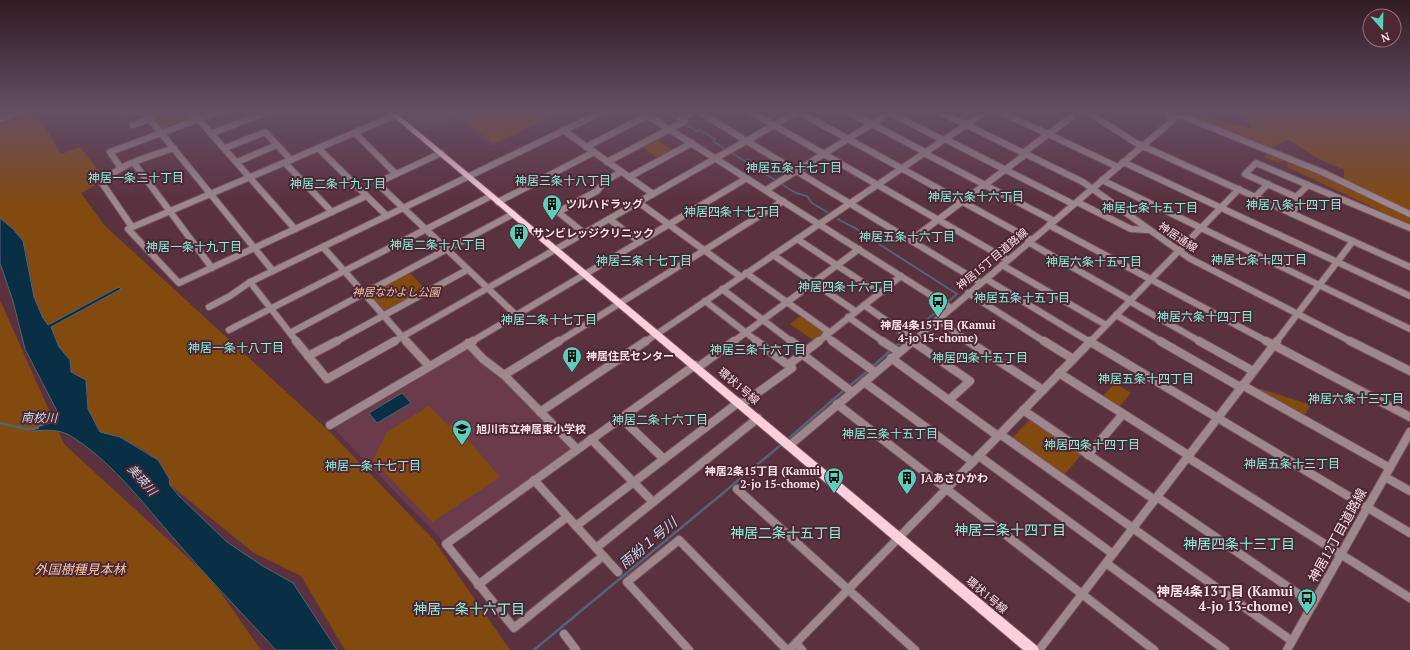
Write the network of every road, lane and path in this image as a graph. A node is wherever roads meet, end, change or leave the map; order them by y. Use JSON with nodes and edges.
{"nodes":[{"id":1,"x":136,"y":142,"type":"edge"},
{"id":2,"x":169,"y":142,"type":"edge"},
{"id":3,"x":219,"y":142,"type":"edge"},
{"id":4,"x":239,"y":142,"type":"edge"},
{"id":5,"x":275,"y":142,"type":"edge"},
{"id":6,"x":332,"y":142,"type":"edge"},
{"id":7,"x":364,"y":142,"type":"edge"},
{"id":8,"x":428,"y":142,"type":"edge"},
{"id":9,"x":538,"y":142,"type":"edge"},
{"id":10,"x":580,"y":142,"type":"edge"},
{"id":11,"x":594,"y":142,"type":"edge"},
{"id":12,"x":645,"y":142,"type":"edge"},
{"id":13,"x":745,"y":142,"type":"edge"},
{"id":14,"x":749,"y":142,"type":"edge"},
{"id":15,"x":804,"y":142,"type":"edge"},
{"id":16,"x":843,"y":142,"type":"edge"},
{"id":17,"x":854,"y":142,"type":"edge"},
{"id":18,"x":906,"y":142,"type":"edge"},
{"id":19,"x":939,"y":142,"type":"edge"},
{"id":20,"x":951,"y":142,"type":"edge"},
{"id":21,"x":1001,"y":142,"type":"edge"},
{"id":22,"x":1039,"y":142,"type":"edge"},
{"id":23,"x":1069,"y":142,"type":"edge"},
{"id":24,"x":1136,"y":142,"type":"edge"},
{"id":25,"x":1146,"y":142,"type":"edge"},
{"id":26,"x":1250,"y":142,"type":"edge"},
{"id":27,"x":692,"y":143,"type":"joint"},
{"id":28,"x":277,"y":145,"type":"junction"},
{"id":29,"x":1142,"y":146,"type":"junction"},
{"id":30,"x":586,"y":147,"type":"junction"},
{"id":31,"x":174,"y":148,"type":"junction"},
{"id":32,"x":224,"y":148,"type":"junction"},
{"id":33,"x":318,"y":148,"type":"junction"},
{"id":34,"x":594,"y":152,"type":"junction"},
{"id":35,"x":925,"y":153,"type":"junction"},
{"id":36,"x":441,"y":154,"type":"junction"},
{"id":37,"x":824,"y":154,"type":"junction"},
{"id":38,"x":1024,"y":154,"type":"junction"},
{"id":39,"x":716,"y":158,"type":"junction"},
{"id":40,"x":291,"y":160,"type":"junction"},
{"id":41,"x":237,"y":162,"type":"junction"},
{"id":42,"x":607,"y":162,"type":"junction"},
{"id":43,"x":134,"y":163,"type":"junction"},
{"id":44,"x":285,"y":163,"type":"junction"},
{"id":45,"x":1120,"y":164,"type":"junction"},
{"id":46,"x":121,"y":168,"type":"junction"},
{"id":47,"x":902,"y":168,"type":"junction"},
{"id":48,"x":1005,"y":170,"type":"junction"},
{"id":49,"x":796,"y":171,"type":"junction"},
{"id":50,"x":621,"y":172,"type":"junction"},
{"id":51,"x":396,"y":174,"type":"junction"},
{"id":52,"x":250,"y":177,"type":"junction"},
{"id":53,"x":468,"y":177,"type":"junction"},
{"id":54,"x":629,"y":177,"type":"junction"},
{"id":55,"x":747,"y":178,"type":"junction"},
{"id":56,"x":1102,"y":180,"type":"junction"},
{"id":57,"x":1268,"y":184,"type":"junction"},
{"id":58,"x":877,"y":185,"type":"junction"},
{"id":59,"x":985,"y":185,"type":"junction"},
{"id":60,"x":1308,"y":185,"type":"junction"},
{"id":61,"x":1092,"y":188,"type":"junction"},
{"id":62,"x":1239,"y":189,"type":"junction"},
{"id":63,"x":766,"y":190,"type":"junction"},
{"id":64,"x":211,"y":194,"type":"junction"},
{"id":65,"x":653,"y":194,"type":"junction"},
{"id":66,"x":366,"y":196,"type":"junction"},
{"id":67,"x":491,"y":196,"type":"junction"},
{"id":68,"x":1256,"y":196,"type":"junction"},
{"id":69,"x":1296,"y":197,"type":"junction"},
{"id":70,"x":783,"y":201,"type":"junction"},
{"id":71,"x":498,"y":202,"type":"junction"},
{"id":72,"x":638,"y":202,"type":"junction"},
{"id":73,"x":962,"y":202,"type":"junction"},
{"id":74,"x":850,"y":203,"type":"junction"},
{"id":75,"x":1075,"y":203,"type":"junction"},
{"id":76,"x":403,"y":208,"type":"junction"},
{"id":77,"x":1221,"y":208,"type":"junction"},
{"id":78,"x":170,"y":211,"type":"junction"},
{"id":79,"x":332,"y":212,"type":"junction"},
{"id":80,"x":1291,"y":213,"type":"junction"},
{"id":81,"x":513,"y":214,"type":"junction"},
{"id":82,"x":1410,"y":214,"type":"edge"},
{"id":83,"x":387,"y":216,"type":"junction"},
{"id":84,"x":609,"y":219,"type":"junction"},
{"id":85,"x":938,"y":220,"type":"junction"},
{"id":86,"x":1052,"y":223,"type":"junction"},
{"id":87,"x":819,"y":224,"type":"junction"},
{"id":88,"x":669,"y":225,"type":"junction"},
{"id":89,"x":132,"y":228,"type":"junction"},
{"id":90,"x":1201,"y":228,"type":"junction"},
{"id":91,"x":1410,"y":228,"type":"edge"},
{"id":92,"x":295,"y":229,"type":"junction"},
{"id":93,"x":426,"y":229,"type":"junction"},
{"id":94,"x":1148,"y":230,"type":"junction"},
{"id":95,"x":584,"y":233,"type":"junction"},
{"id":96,"x":797,"y":239,"type":"junction"},
{"id":97,"x":911,"y":240,"type":"junction"},
{"id":98,"x":1030,"y":241,"type":"junction"},
{"id":99,"x":1353,"y":241,"type":"junction"},
{"id":100,"x":640,"y":242,"type":"junction"},
{"id":101,"x":322,"y":247,"type":"junction"},
{"id":102,"x":255,"y":248,"type":"junction"},
{"id":103,"x":555,"y":249,"type":"junction"},
{"id":104,"x":859,"y":249,"type":"junction"},
{"id":105,"x":447,"y":250,"type":"junction"},
{"id":106,"x":705,"y":250,"type":"junction"},
{"id":107,"x":1178,"y":252,"type":"junction"},
{"id":108,"x":773,"y":255,"type":"junction"},
{"id":109,"x":1005,"y":262,"type":"junction"},
{"id":110,"x":1337,"y":262,"type":"junction"},
{"id":111,"x":836,"y":265,"type":"junction"},
{"id":112,"x":1410,"y":267,"type":"edge"},
{"id":113,"x":212,"y":268,"type":"junction"},
{"id":114,"x":467,"y":270,"type":"junction"},
{"id":115,"x":273,"y":271,"type":"junction"},
{"id":116,"x":344,"y":271,"type":"junction"},
{"id":117,"x":584,"y":274,"type":"junction"},
{"id":118,"x":744,"y":275,"type":"junction"},
{"id":119,"x":901,"y":276,"type":"junction"},
{"id":120,"x":1151,"y":279,"type":"junction"},
{"id":121,"x":983,"y":281,"type":"junction"},
{"id":122,"x":250,"y":282,"type":"junction"},
{"id":123,"x":813,"y":282,"type":"junction"},
{"id":124,"x":1319,"y":285,"type":"junction"},
{"id":125,"x":488,"y":288,"type":"junction"},
{"id":126,"x":722,"y":289,"type":"junction"},
{"id":127,"x":364,"y":293,"type":"junction"},
{"id":128,"x":879,"y":293,"type":"junction"},
{"id":129,"x":968,"y":293,"type":"junction"},
{"id":130,"x":1410,"y":296,"type":"edge"},
{"id":131,"x":705,"y":301,"type":"junction"},
{"id":132,"x":1130,"y":301,"type":"junction"},
{"id":133,"x":620,"y":303,"type":"junction"},
{"id":134,"x":787,"y":303,"type":"junction"},
{"id":135,"x":864,"y":305,"type":"junction"},
{"id":136,"x":209,"y":306,"type":"dead end"},
{"id":137,"x":951,"y":308,"type":"junction"},
{"id":138,"x":271,"y":309,"type":"junction"},
{"id":139,"x":855,"y":311,"type":"junction"},
{"id":140,"x":383,"y":314,"type":"junction"},
{"id":141,"x":1297,"y":314,"type":"junction"},
{"id":142,"x":516,"y":315,"type":"junction"},
{"id":143,"x":1116,"y":315,"type":"junction"},
{"id":144,"x":848,"y":317,"type":"junction"},
{"id":145,"x":764,"y":320,"type":"junction"},
{"id":146,"x":937,"y":320,"type":"junction"},
{"id":147,"x":1106,"y":325,"type":"junction"},
{"id":148,"x":1410,"y":329,"type":"edge"},
{"id":149,"x":229,"y":330,"type":"dead end"},
{"id":150,"x":746,"y":332,"type":"junction"},
{"id":151,"x":290,"y":333,"type":"junction"},
{"id":152,"x":657,"y":334,"type":"junction"},
{"id":153,"x":827,"y":334,"type":"junction"},
{"id":154,"x":402,"y":336,"type":"junction"},
{"id":155,"x":913,"y":340,"type":"junction"},
{"id":156,"x":1090,"y":341,"type":"junction"},
{"id":157,"x":468,"y":343,"type":"junction"},
{"id":158,"x":1274,"y":344,"type":"junction"},
{"id":159,"x":803,"y":352,"type":"junction"},
{"id":160,"x":899,"y":352,"type":"junction"},
{"id":161,"x":308,"y":356,"type":"junction"},
{"id":162,"x":892,"y":358,"type":"junction"},
{"id":163,"x":1073,"y":359,"type":"junction"},
{"id":164,"x":788,"y":365,"type":"junction"},
{"id":165,"x":429,"y":366,"type":"junction"},
{"id":166,"x":696,"y":367,"type":"junction"},
{"id":167,"x":1253,"y":371,"type":"junction"},
{"id":168,"x":1410,"y":371,"type":"edge"},
{"id":169,"x":875,"y":372,"type":"junction"},
{"id":170,"x":1059,"y":373,"type":"junction"},
{"id":171,"x":504,"y":375,"type":"junction"},
{"id":172,"x":864,"y":382,"type":"junction"},
{"id":173,"x":1241,"y":386,"type":"junction"},
{"id":174,"x":1043,"y":390,"type":"junction"},
{"id":175,"x":852,"y":392,"type":"junction"},
{"id":176,"x":949,"y":400,"type":"junction"},
{"id":177,"x":740,"y":403,"type":"junction"},
{"id":178,"x":837,"y":404,"type":"junction"},
{"id":179,"x":1023,"y":410,"type":"junction"},
{"id":180,"x":540,"y":412,"type":"junction"},
{"id":181,"x":1123,"y":414,"type":"junction"},
{"id":182,"x":621,"y":418,"type":"junction"},
{"id":183,"x":758,"y":418,"type":"junction"},
{"id":184,"x":1217,"y":418,"type":"junction"},
{"id":185,"x":1410,"y":418,"type":"edge"},
{"id":186,"x":330,"y":425,"type":"dead end"},
{"id":187,"x":999,"y":435,"type":"junction"},
{"id":188,"x":1409,"y":437,"type":"edge"},
{"id":189,"x":591,"y":439,"type":"junction"},
{"id":190,"x":790,"y":445,"type":"junction"},
{"id":191,"x":577,"y":449,"type":"junction"},
{"id":192,"x":1088,"y":455,"type":"junction"},
{"id":193,"x":1188,"y":456,"type":"junction"},
{"id":194,"x":664,"y":459,"type":"junction"},
{"id":195,"x":976,"y":459,"type":"junction"},
{"id":196,"x":1390,"y":468,"type":"junction"},
{"id":197,"x":1385,"y":476,"type":"junction"},
{"id":198,"x":534,"y":480,"type":"junction"},
{"id":199,"x":634,"y":481,"type":"junction"},
{"id":200,"x":737,"y":489,"type":"dead end"},
{"id":201,"x":946,"y":489,"type":"junction"},
{"id":202,"x":1410,"y":491,"type":"edge"},
{"id":203,"x":1156,"y":498,"type":"junction"},
{"id":204,"x":653,"y":502,"type":"junction"},
{"id":205,"x":1368,"y":507,"type":"junction"},
{"id":206,"x":567,"y":516,"type":"junction"},
{"id":207,"x":576,"y":526,"type":"junction"},
{"id":208,"x":1132,"y":529,"type":"junction"},
{"id":209,"x":1410,"y":533,"type":"edge"},
{"id":210,"x":899,"y":537,"type":"junction"},
{"id":211,"x":596,"y":548,"type":"junction"},
{"id":212,"x":1113,"y":554,"type":"junction"},
{"id":213,"x":1341,"y":555,"type":"junction"},
{"id":214,"x":603,"y":556,"type":"junction"},
{"id":215,"x":1106,"y":563,"type":"junction"},
{"id":216,"x":618,"y":572,"type":"dead end"},
{"id":217,"x":478,"y":585,"type":"junction"},
{"id":218,"x":849,"y":589,"type":"junction"},
{"id":219,"x":1081,"y":595,"type":"junction"},
{"id":220,"x":1410,"y":598,"type":"edge"},
{"id":221,"x":1313,"y":604,"type":"junction"},
{"id":222,"x":564,"y":634,"type":"dead end"},
{"id":223,"x":1292,"y":641,"type":"junction"},
{"id":224,"x":793,"y":648,"type":"edge"},
{"id":225,"x":576,"y":650,"type":"edge"},
{"id":226,"x":689,"y":650,"type":"edge"},
{"id":227,"x":914,"y":650,"type":"edge"},
{"id":228,"x":1032,"y":650,"type":"edge"},
{"id":229,"x":1039,"y":650,"type":"edge"},
{"id":230,"x":1154,"y":650,"type":"edge"},
{"id":231,"x":1225,"y":650,"type":"edge"},
{"id":232,"x":1287,"y":650,"type":"edge"}],
"edges":[{"from":1,"to":46,"type":"street"},
{"from":2,"to":31,"type":"street"},
{"from":3,"to":32,"type":"street"},
{"from":4,"to":32,"type":"street"},
{"from":5,"to":28,"type":"street"},
{"from":6,"to":33,"type":"street"},
{"from":7,"to":51,"type":"street"},
{"from":8,"to":36,"type":"main road","name":"環状1号線"},
{"from":9,"to":53,"type":"street"},
{"from":10,"to":30,"type":"street"},
{"from":11,"to":30,"type":"street"},
{"from":12,"to":42,"type":"street"},
{"from":13,"to":39,"type":"street"},
{"from":14,"to":49,"type":"street"},
{"from":15,"to":37,"type":"street"},
{"from":16,"to":37,"type":"street"},
{"from":17,"to":47,"type":"street"},
{"from":18,"to":35,"type":"street"},
{"from":19,"to":35,"type":"street"},
{"from":20,"to":48,"type":"street"},
{"from":21,"to":38,"type":"street","name":"神居通線"},
{"from":22,"to":38,"type":"street"},
{"from":23,"to":45,"type":"street"},
{"from":24,"to":29,"type":"street"},
{"from":25,"to":29,"type":"street","name":"神居15丁目道路線"},
{"from":26,"to":82,"type":"street"},
{"from":27,"to":39,"type":"street"},
{"from":27,"to":54,"type":"street"},
{"from":28,"to":40,"type":"street"},
{"from":28,"to":41,"type":"street"},
{"from":29,"to":45,"type":"street","name":"神居15丁目道路線"},
{"from":29,"to":62,"type":"street"},
{"from":30,"to":34,"type":"street"},
{"from":31,"to":43,"type":"street"},
{"from":31,"to":64,"type":"street"},
{"from":32,"to":41,"type":"street"},
{"from":33,"to":40,"type":"street"},
{"from":33,"to":66,"type":"street"},
{"from":34,"to":42,"type":"street"},
{"from":34,"to":71,"type":"street"},
{"from":35,"to":47,"type":"street"},
{"from":35,"to":59,"type":"street"},
{"from":36,"to":51,"type":"street"},
{"from":36,"to":53,"type":"main road","name":"環状1号線"},
{"from":37,"to":49,"type":"street"},
{"from":37,"to":58,"type":"street"},
{"from":38,"to":48,"type":"street"},
{"from":38,"to":61,"type":"street","name":"神居通線"},
{"from":39,"to":55,"type":"street"},
{"from":39,"to":65,"type":"street"},
{"from":40,"to":44,"type":"street"},
{"from":41,"to":52,"type":"street"},
{"from":42,"to":50,"type":"street"},
{"from":43,"to":46,"type":"street"},
{"from":43,"to":78,"type":"street"},
{"from":44,"to":52,"type":"street"},
{"from":44,"to":79,"type":"street"},
{"from":45,"to":56,"type":"street","name":"神居15丁目道路線"},
{"from":45,"to":77,"type":"street"},
{"from":46,"to":89,"type":"street"},
{"from":47,"to":58,"type":"street"},
{"from":47,"to":73,"type":"street"},
{"from":48,"to":59,"type":"street"},
{"from":48,"to":75,"type":"street"},
{"from":49,"to":63,"type":"street"},
{"from":49,"to":74,"type":"street"},
{"from":50,"to":54,"type":"street"},
{"from":50,"to":95,"type":"street"},
{"from":51,"to":76,"type":"street"},
{"from":52,"to":64,"type":"street"},
{"from":52,"to":92,"type":"street"},
{"from":53,"to":67,"type":"main road","name":"環状1号線"},
{"from":53,"to":76,"type":"street"},
{"from":54,"to":65,"type":"street"},
{"from":55,"to":63,"type":"street"},
{"from":55,"to":88,"type":"street"},
{"from":56,"to":61,"type":"street","name":"神居15丁目道路線"},
{"from":56,"to":90,"type":"street"},
{"from":57,"to":60,"type":"street"},
{"from":57,"to":68,"type":"street"},
{"from":57,"to":69,"type":"street"},
{"from":58,"to":74,"type":"street"},
{"from":58,"to":85,"type":"street"},
{"from":59,"to":73,"type":"street"},
{"from":59,"to":86,"type":"street"},
{"from":60,"to":69,"type":"street"},
{"from":60,"to":91,"type":"street"},
{"from":61,"to":75,"type":"street","name":"神居15丁目道路線"},
{"from":61,"to":94,"type":"street","name":"神居通線"},
{"from":62,"to":68,"type":"street"},
{"from":62,"to":77,"type":"street"},
{"from":63,"to":70,"type":"street"},
{"from":64,"to":78,"type":"street"},
{"from":64,"to":102,"type":"street"},
{"from":65,"to":72,"type":"street"},
{"from":66,"to":79,"type":"street"},
{"from":66,"to":83,"type":"street"},
{"from":67,"to":71,"type":"main road","name":"環状1号線"},
{"from":67,"to":93,"type":"street"},
{"from":68,"to":80,"type":"street"},
{"from":69,"to":80,"type":"street"},
{"from":70,"to":87,"type":"street"},
{"from":70,"to":106,"type":"street"},
{"from":71,"to":81,"type":"main road","name":"環状1号線"},
{"from":72,"to":84,"type":"street"},
{"from":72,"to":88,"type":"street"},
{"from":73,"to":85,"type":"street"},
{"from":73,"to":98,"type":"street"},
{"from":74,"to":87,"type":"street"},
{"from":74,"to":97,"type":"street"},
{"from":75,"to":86,"type":"street","name":"神居15丁目道路線"},
{"from":75,"to":94,"type":"street"},
{"from":76,"to":83,"type":"street"},
{"from":76,"to":93,"type":"street"},
{"from":77,"to":90,"type":"street"},
{"from":77,"to":110,"type":"street"},
{"from":78,"to":89,"type":"street"},
{"from":78,"to":113,"type":"street"},
{"from":79,"to":92,"type":"street"},
{"from":80,"to":99,"type":"street"},
{"from":81,"to":103,"type":"main road","name":"環状1号線"},
{"from":81,"to":105,"type":"street"},
{"from":83,"to":101,"type":"street"},
{"from":84,"to":95,"type":"street"},
{"from":84,"to":100,"type":"street"},
{"from":85,"to":97,"type":"street"},
{"from":85,"to":109,"type":"street"},
{"from":86,"to":98,"type":"street","name":"神居15丁目道路線"},
{"from":86,"to":120,"type":"street"},
{"from":87,"to":96,"type":"street"},
{"from":87,"to":104,"type":"street"},
{"from":88,"to":100,"type":"street"},
{"from":88,"to":106,"type":"street"},
{"from":89,"to":113,"type":"street"},
{"from":90,"to":107,"type":"street"},
{"from":90,"to":124,"type":"street"},
{"from":92,"to":102,"type":"street"},
{"from":93,"to":105,"type":"street"},
{"from":93,"to":116,"type":"street"},
{"from":94,"to":107,"type":"street","name":"神居通線"},
{"from":95,"to":103,"type":"street"},
{"from":96,"to":108,"type":"street"},
{"from":96,"to":111,"type":"street"},
{"from":97,"to":121,"type":"street"},
{"from":98,"to":109,"type":"street","name":"神居15丁目道路線"},
{"from":98,"to":132,"type":"street"},
{"from":99,"to":110,"type":"street"},
{"from":99,"to":112,"type":"street"},
{"from":100,"to":117,"type":"street"},
{"from":101,"to":115,"type":"street"},
{"from":101,"to":116,"type":"street"},
{"from":102,"to":113,"type":"street"},
{"from":102,"to":115,"type":"street"},
{"from":103,"to":117,"type":"main road","name":"環状1号線"},
{"from":103,"to":125,"type":"street"},
{"from":104,"to":111,"type":"street"},
{"from":104,"to":119,"type":"street"},
{"from":105,"to":114,"type":"street"},
{"from":105,"to":127,"type":"street"},
{"from":106,"to":118,"type":"street"},
{"from":106,"to":133,"type":"street"},
{"from":107,"to":120,"type":"street"},
{"from":107,"to":141,"type":"street","name":"神居通線"},
{"from":108,"to":118,"type":"street"},
{"from":108,"to":123,"type":"street"},
{"from":109,"to":121,"type":"street","name":"神居15丁目道路線"},
{"from":109,"to":147,"type":"street"},
{"from":110,"to":124,"type":"street"},
{"from":110,"to":130,"type":"street"},
{"from":111,"to":123,"type":"street"},
{"from":111,"to":128,"type":"street"},
{"from":114,"to":125,"type":"street"},
{"from":114,"to":140,"type":"street"},
{"from":115,"to":122,"type":"street"},
{"from":116,"to":127,"type":"street"},
{"from":116,"to":138,"type":"street"},
{"from":117,"to":133,"type":"main road","name":"環状1号線"},
{"from":117,"to":142,"type":"street"},
{"from":118,"to":126,"type":"street"},
{"from":118,"to":134,"type":"street"},
{"from":119,"to":128,"type":"street"},
{"from":119,"to":137,"type":"street"},
{"from":120,"to":132,"type":"street"},
{"from":120,"to":158,"type":"street"},
{"from":121,"to":129,"type":"street","name":"神居15丁目道路線"},
{"from":121,"to":156,"type":"street"},
{"from":122,"to":136,"type":"street"},
{"from":122,"to":138,"type":"street"},
{"from":123,"to":134,"type":"street"},
{"from":123,"to":139,"type":"street"},
{"from":124,"to":141,"type":"street"},
{"from":124,"to":148,"type":"street"},
{"from":125,"to":142,"type":"street"},
{"from":125,"to":154,"type":"street"},
{"from":126,"to":131,"type":"street"},
{"from":126,"to":145,"type":"street"},
{"from":127,"to":140,"type":"street"},
{"from":127,"to":151,"type":"street"},
{"from":128,"to":135,"type":"street"},
{"from":129,"to":137,"type":"street","name":"神居15丁目道路線"},
{"from":129,"to":163,"type":"street"},
{"from":131,"to":150,"type":"street"},
{"from":131,"to":152,"type":"street"},
{"from":132,"to":143,"type":"street"},
{"from":132,"to":167,"type":"street"},
{"from":133,"to":152,"type":"main road","name":"環状1号線"},
{"from":133,"to":171,"type":"street"},
{"from":134,"to":145,"type":"street"},
{"from":134,"to":153,"type":"street"},
{"from":135,"to":139,"type":"street"},
{"from":135,"to":155,"type":"street"},
{"from":137,"to":146,"type":"street","name":"神居15丁目道路線"},
{"from":138,"to":149,"type":"street"},
{"from":138,"to":151,"type":"street"},
{"from":139,"to":144,"type":"street"},
{"from":140,"to":154,"type":"street"},
{"from":140,"to":161,"type":"street"},
{"from":141,"to":158,"type":"street"},
{"from":141,"to":168,"type":"street","name":"神居通線"},
{"from":142,"to":157,"type":"street"},
{"from":143,"to":147,"type":"street"},
{"from":143,"to":173,"type":"street"},
{"from":144,"to":153,"type":"street"},
{"from":144,"to":160,"type":"street"},
{"from":145,"to":150,"type":"street"},
{"from":145,"to":159,"type":"street"},
{"from":146,"to":155,"type":"street","name":"神居15丁目道路線"},
{"from":146,"to":174,"type":"street"},
{"from":147,"to":156,"type":"street"},
{"from":150,"to":164,"type":"street"},
{"from":150,"to":166,"type":"street"},
{"from":151,"to":161,"type":"street"},
{"from":152,"to":166,"type":"main road","name":"環状1号線"},
{"from":152,"to":180,"type":"street"},
{"from":153,"to":159,"type":"street"},
{"from":153,"to":169,"type":"street"},
{"from":154,"to":161,"type":"street"},
{"from":154,"to":165,"type":"street"},
{"from":155,"to":160,"type":"street","name":"神居15丁目道路線"},
{"from":155,"to":176,"type":"street"},
{"from":156,"to":163,"type":"street"},
{"from":156,"to":184,"type":"street"},
{"from":157,"to":165,"type":"street"},
{"from":157,"to":171,"type":"street"},
{"from":158,"to":167,"type":"street"},
{"from":158,"to":185,"type":"street"},
{"from":159,"to":164,"type":"street"},
{"from":159,"to":175,"type":"street"},
{"from":160,"to":162,"type":"street","name":"神居15丁目道路線"},
{"from":162,"to":169,"type":"street","name":"神居15丁目道路線"},
{"from":162,"to":176,"type":"street"},
{"from":163,"to":170,"type":"street"},
{"from":164,"to":177,"type":"street"},
{"from":165,"to":186,"type":"street"},
{"from":166,"to":177,"type":"main road","name":"環状1号線"},
{"from":166,"to":182,"type":"street"},
{"from":167,"to":173,"type":"street"},
{"from":169,"to":172,"type":"street","name":"神居15丁目道路線"},
{"from":170,"to":174,"type":"street"},
{"from":170,"to":181,"type":"street"},
{"from":171,"to":180,"type":"street"},
{"from":172,"to":175,"type":"street","name":"神居15丁目道路線"},
{"from":172,"to":195,"type":"street"},
{"from":173,"to":184,"type":"street"},
{"from":173,"to":196,"type":"street"},
{"from":174,"to":179,"type":"street"},
{"from":175,"to":178,"type":"street","name":"神居15丁目道路線"},
{"from":176,"to":187,"type":"street"},
{"from":177,"to":183,"type":"main road","name":"環状1号線"},
{"from":177,"to":194,"type":"street"},
{"from":178,"to":190,"type":"street","name":"神居15丁目道路線"},
{"from":178,"to":201,"type":"street"},
{"from":179,"to":187,"type":"street"},
{"from":179,"to":192,"type":"street"},
{"from":180,"to":191,"type":"street"},
{"from":181,"to":192,"type":"street"},
{"from":181,"to":193,"type":"street"},
{"from":182,"to":189,"type":"street"},
{"from":182,"to":194,"type":"street"},
{"from":183,"to":190,"type":"main road","name":"環状1号線"},
{"from":183,"to":204,"type":"street"},
{"from":184,"to":193,"type":"street"},
{"from":184,"to":205,"type":"street"},
{"from":187,"to":195,"type":"street"},
{"from":187,"to":208,"type":"street"},
{"from":188,"to":196,"type":"street","name":"神居12丁目道路線"},
{"from":189,"to":191,"type":"street"},
{"from":189,"to":199,"type":"street"},
{"from":190,"to":210,"type":"main road","name":"環状1号線"},
{"from":191,"to":198,"type":"street"},
{"from":192,"to":203,"type":"street"},
{"from":193,"to":203,"type":"street"},
{"from":193,"to":213,"type":"street"},
{"from":194,"to":199,"type":"street"},
{"from":195,"to":201,"type":"street"},
{"from":195,"to":212,"type":"street"},
{"from":196,"to":197,"type":"street","name":"神居12丁目道路線"},
{"from":197,"to":202,"type":"street"},
{"from":197,"to":205,"type":"street","name":"神居12丁目道路線"},
{"from":198,"to":206,"type":"street"},
{"from":198,"to":217,"type":"street"},
{"from":199,"to":204,"type":"street"},
{"from":199,"to":207,"type":"street"},
{"from":200,"to":218,"type":"street"},
{"from":201,"to":210,"type":"street"},
{"from":201,"to":219,"type":"street"},
{"from":203,"to":208,"type":"street"},
{"from":203,"to":221,"type":"street"},
{"from":204,"to":211,"type":"street"},
{"from":205,"to":209,"type":"street"},
{"from":205,"to":213,"type":"street","name":"神居12丁目道路線"},
{"from":206,"to":207,"type":"street"},
{"from":206,"to":217,"type":"street"},
{"from":207,"to":211,"type":"street"},
{"from":208,"to":212,"type":"street"},
{"from":208,"to":223,"type":"street"},
{"from":210,"to":218,"type":"street"},
{"from":210,"to":228,"type":"main road","name":"環状1号線"},
{"from":211,"to":214,"type":"street"},
{"from":212,"to":215,"type":"street"},
{"from":213,"to":220,"type":"street"},
{"from":213,"to":221,"type":"street","name":"神居12丁目道路線"},
{"from":214,"to":216,"type":"street"},
{"from":214,"to":217,"type":"street"},
{"from":215,"to":219,"type":"street"},
{"from":215,"to":231,"type":"street"},
{"from":218,"to":224,"type":"street"},
{"from":218,"to":227,"type":"street"},
{"from":219,"to":229,"type":"street"},
{"from":219,"to":230,"type":"street"},
{"from":221,"to":223,"type":"street","name":"神居12丁目道路線"},
{"from":222,"to":225,"type":"street"},
{"from":223,"to":232,"type":"street","name":"神居12丁目道路線"},
{"from":224,"to":226,"type":"street"}]}
